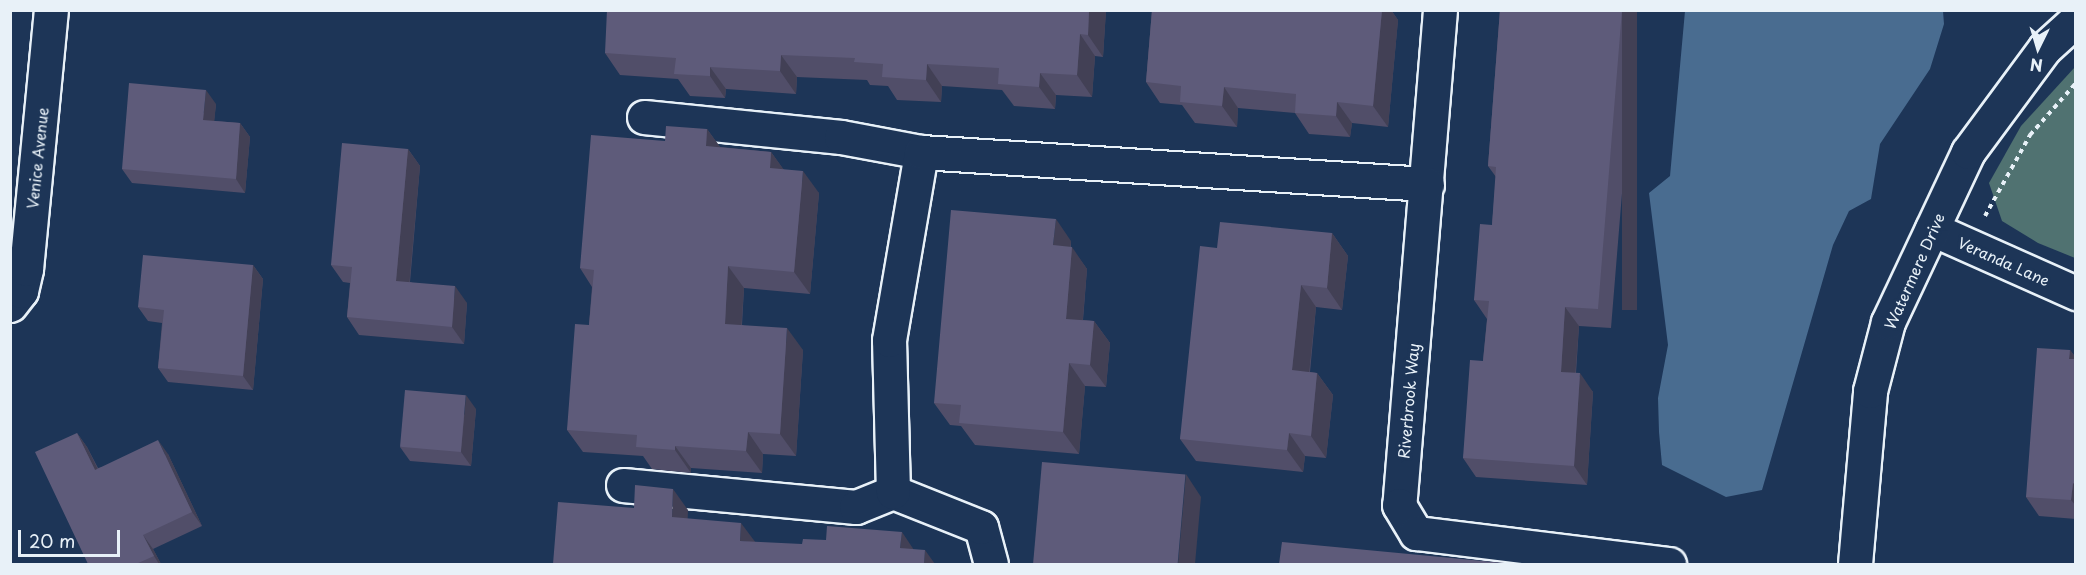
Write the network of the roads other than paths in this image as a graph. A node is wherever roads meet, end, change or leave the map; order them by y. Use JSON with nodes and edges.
{"nodes":[{"id":1,"x":51,"y":10,"type":"edge"},
{"id":2,"x":1440,"y":10,"type":"edge"},
{"id":3,"x":2076,"y":20,"type":"edge"},
{"id":4,"x":644,"y":117,"type":"dead end"},
{"id":5,"x":921,"y":152,"type":"junction"},
{"id":6,"x":1427,"y":184,"type":"junction"},
{"id":7,"x":1932,"y":229,"type":"junction"},
{"id":8,"x":2076,"y":293,"type":"edge"},
{"id":9,"x":12,"y":304,"type":"edge"},
{"id":10,"x":623,"y":485,"type":"dead end"},
{"id":11,"x":893,"y":492,"type":"junction"},
{"id":12,"x":991,"y":564,"type":"edge"},
{"id":13,"x":1669,"y":564,"type":"edge"},
{"id":14,"x":1855,"y":564,"type":"edge"}],
"edges":[{"from":1,"to":9,"type":"street","name":"Venice Avenue"},
{"from":2,"to":6,"type":"street","name":"Riverbrook Way"},
{"from":3,"to":7,"type":"street","name":"Watermere Drive"},
{"from":4,"to":5,"type":"street"},
{"from":5,"to":6,"type":"street"},
{"from":5,"to":11,"type":"street"},
{"from":6,"to":13,"type":"street","name":"Riverbrook Way"},
{"from":7,"to":8,"type":"street","name":"Veranda Lane"},
{"from":7,"to":14,"type":"street","name":"Watermere Drive"},
{"from":10,"to":11,"type":"street"},
{"from":11,"to":12,"type":"street"}]}
